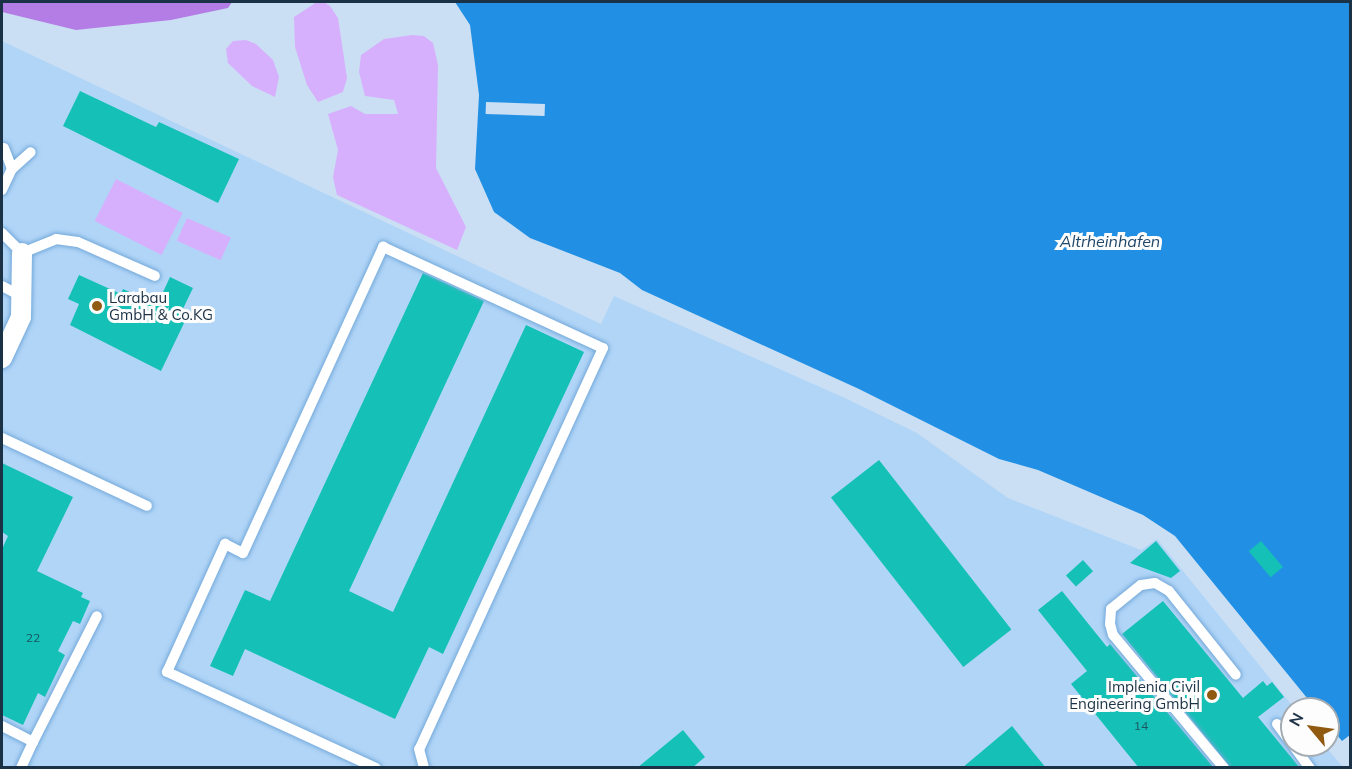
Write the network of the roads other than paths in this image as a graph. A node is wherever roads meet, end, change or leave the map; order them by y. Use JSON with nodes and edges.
{"nodes":[{"id":1,"x":4,"y":148,"type":"dead end"},
{"id":2,"x":31,"y":152,"type":"dead end"},
{"id":3,"x":12,"y":169,"type":"junction"},
{"id":4,"x":2,"y":190,"type":"edge"},
{"id":5,"x":2,"y":233,"type":"edge"},
{"id":6,"x":22,"y":253,"type":"junction"},
{"id":7,"x":155,"y":276,"type":"dead end"},
{"id":8,"x":2,"y":286,"type":"edge"},
{"id":9,"x":21,"y":296,"type":"junction"},
{"id":10,"x":2,"y":358,"type":"edge"},
{"id":11,"x":2,"y":438,"type":"edge"},
{"id":12,"x":147,"y":506,"type":"dead end"},
{"id":13,"x":97,"y":616,"type":"dead end"},
{"id":14,"x":1236,"y":675,"type":"dead end"},
{"id":15,"x":1277,"y":724,"type":"dead end"},
{"id":16,"x":2,"y":726,"type":"edge"},
{"id":17,"x":1280,"y":728,"type":"edge"},
{"id":18,"x":33,"y":741,"type":"junction"},
{"id":19,"x":21,"y":768,"type":"edge"},
{"id":20,"x":376,"y":768,"type":"edge"},
{"id":21,"x":424,"y":768,"type":"edge"},
{"id":22,"x":1224,"y":768,"type":"edge"}],
"edges":[{"from":1,"to":3,"type":"lane"},
{"from":2,"to":3,"type":"lane"},
{"from":3,"to":4,"type":"lane"},
{"from":5,"to":6,"type":"lane"},
{"from":6,"to":7,"type":"lane"},
{"from":6,"to":9,"type":"street"},
{"from":8,"to":9,"type":"lane"},
{"from":9,"to":10,"type":"street"},
{"from":11,"to":12,"type":"lane"},
{"from":13,"to":18,"type":"lane"},
{"from":14,"to":22,"type":"lane"},
{"from":15,"to":17,"type":"lane"},
{"from":16,"to":18,"type":"lane"},
{"from":18,"to":19,"type":"lane"},
{"from":20,"to":21,"type":"lane"}]}
